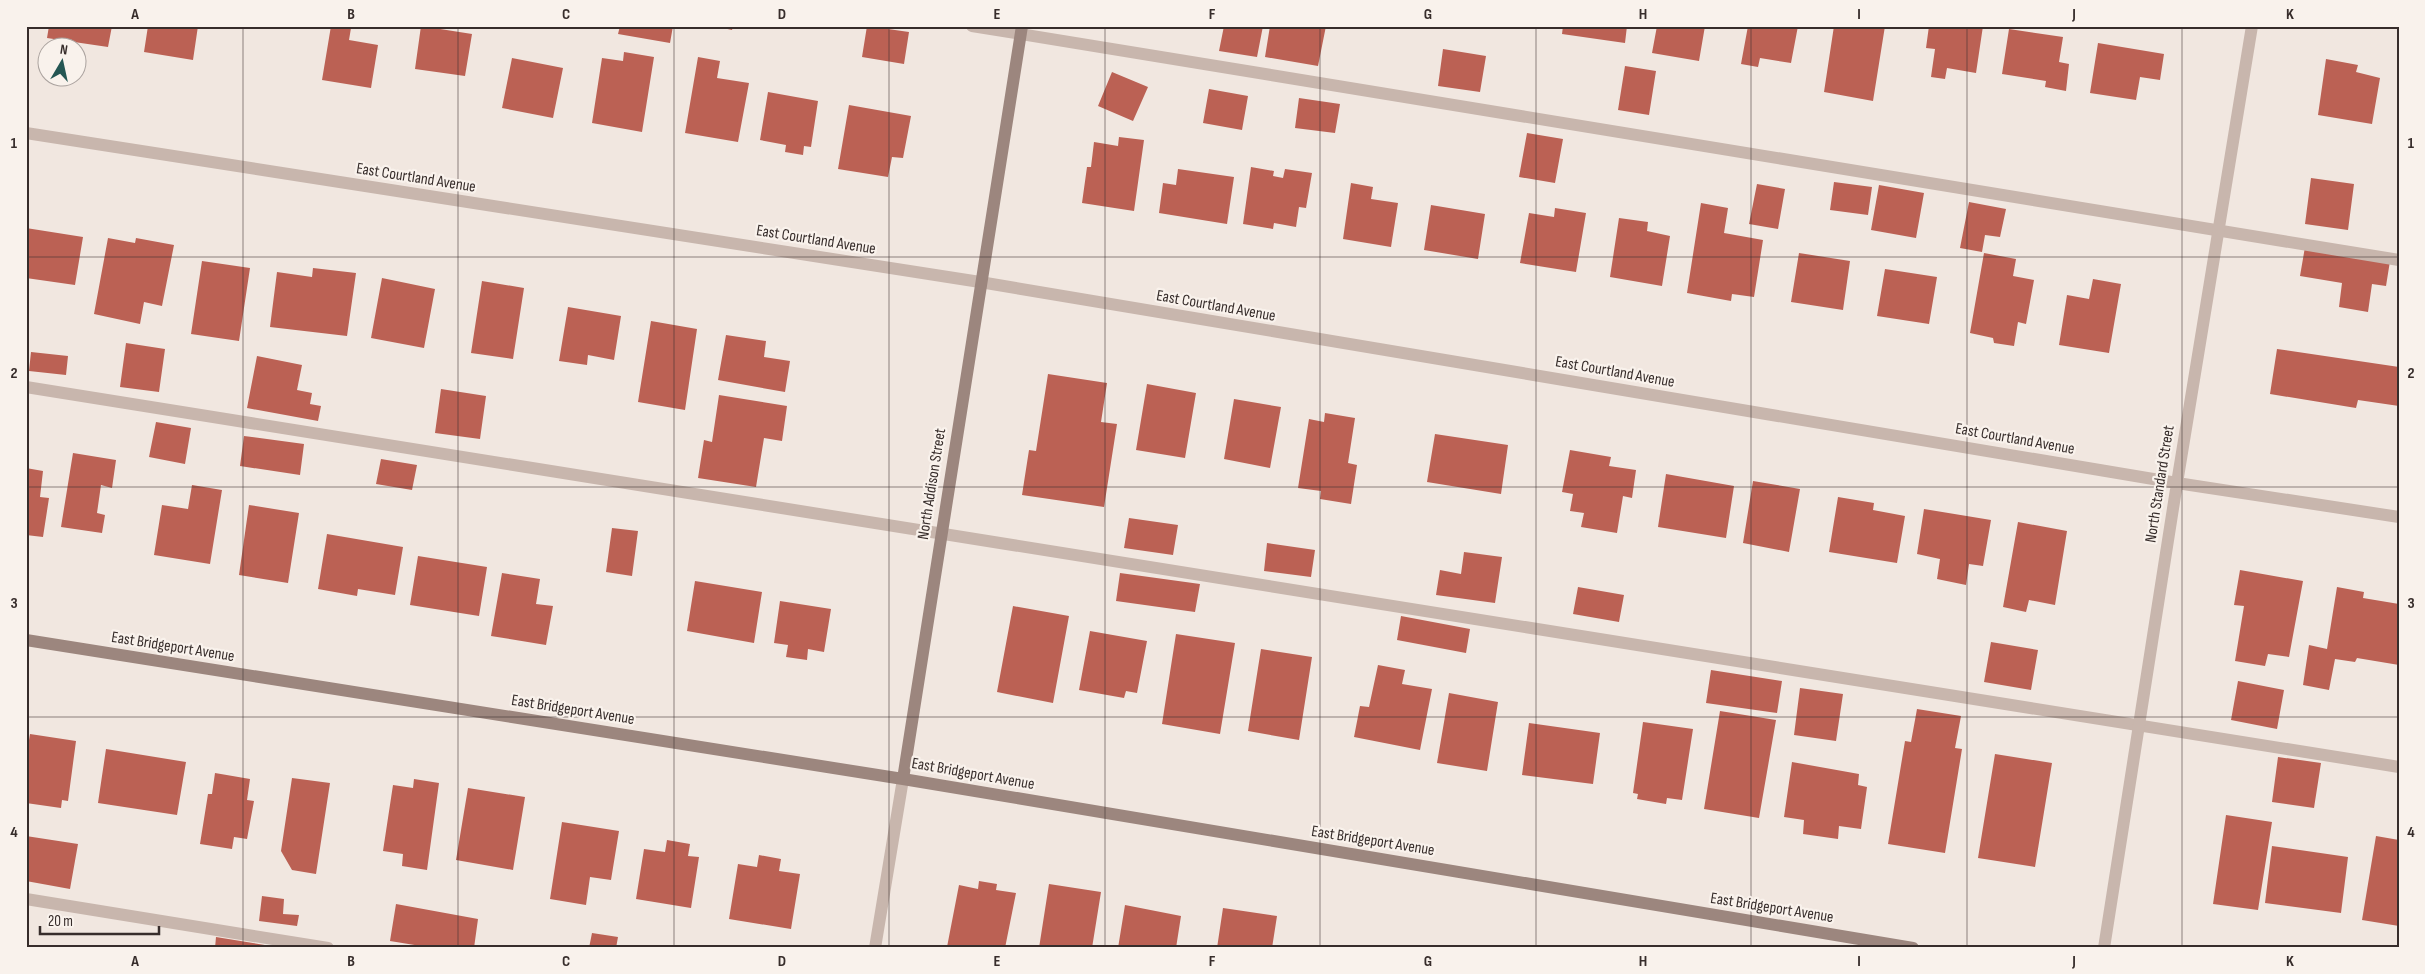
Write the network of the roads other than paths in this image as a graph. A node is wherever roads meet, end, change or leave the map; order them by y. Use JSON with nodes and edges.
{"nodes":[{"id":1,"x":972,"y":26,"type":"edge"},
{"id":2,"x":2252,"y":26,"type":"edge"},
{"id":3,"x":1021,"y":30,"type":"edge"},
{"id":4,"x":26,"y":133,"type":"edge"},
{"id":5,"x":2218,"y":231,"type":"junction"},
{"id":6,"x":2399,"y":260,"type":"edge"},
{"id":7,"x":980,"y":282,"type":"junction"},
{"id":8,"x":26,"y":387,"type":"edge"},
{"id":9,"x":2177,"y":483,"type":"junction"},
{"id":10,"x":2399,"y":517,"type":"edge"},
{"id":11,"x":941,"y":533,"type":"junction"},
{"id":12,"x":26,"y":640,"type":"edge"},
{"id":13,"x":2138,"y":726,"type":"junction"},
{"id":14,"x":2399,"y":767,"type":"edge"},
{"id":15,"x":903,"y":779,"type":"junction"},
{"id":16,"x":26,"y":899,"type":"edge"},
{"id":17,"x":328,"y":948,"type":"edge"},
{"id":18,"x":875,"y":948,"type":"edge"},
{"id":19,"x":1913,"y":948,"type":"edge"},
{"id":20,"x":2104,"y":948,"type":"edge"}],
"edges":[{"from":1,"to":3,"type":"street"},
{"from":2,"to":5,"type":"street","name":"North Standard Street"},
{"from":3,"to":5,"type":"street"},
{"from":3,"to":7,"type":"street","name":"North Addison Street"},
{"from":4,"to":7,"type":"street","name":"East Courtland Avenue"},
{"from":5,"to":6,"type":"street"},
{"from":5,"to":9,"type":"street","name":"North Standard Street"},
{"from":7,"to":9,"type":"street","name":"East Courtland Avenue"},
{"from":7,"to":11,"type":"street","name":"North Addison Street"},
{"from":8,"to":11,"type":"street"},
{"from":9,"to":10,"type":"street","name":"East Courtland Avenue"},
{"from":9,"to":13,"type":"street","name":"North Standard Street"},
{"from":11,"to":13,"type":"street"},
{"from":11,"to":15,"type":"street","name":"North Addison Street"},
{"from":12,"to":15,"type":"street","name":"East Bridgeport Avenue"},
{"from":13,"to":14,"type":"street"},
{"from":13,"to":20,"type":"street","name":"North Standard Street"},
{"from":15,"to":18,"type":"street","name":"North Addison Street"},
{"from":15,"to":19,"type":"street","name":"East Bridgeport Avenue"},
{"from":16,"to":17,"type":"street"}]}
